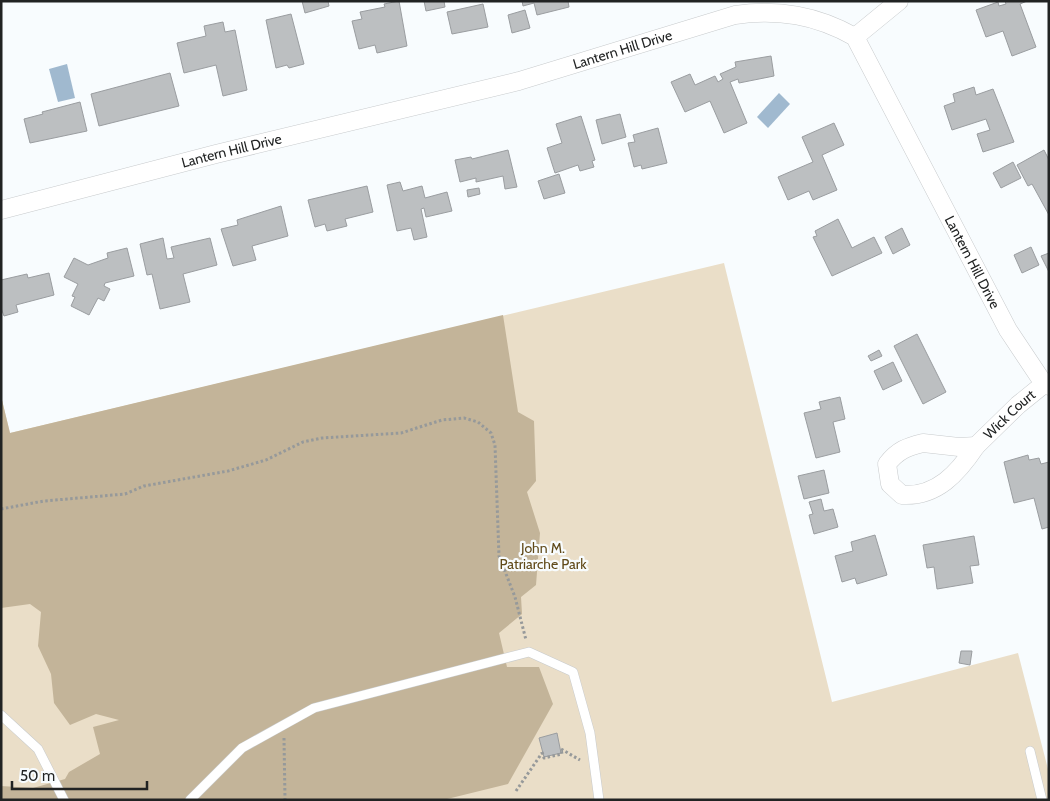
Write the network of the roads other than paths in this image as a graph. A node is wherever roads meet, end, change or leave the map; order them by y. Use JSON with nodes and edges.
{"nodes":[{"id":1,"x":899,"y":1,"type":"edge"},
{"id":2,"x":855,"y":37,"type":"junction"},
{"id":3,"x":1,"y":210,"type":"edge"},
{"id":4,"x":1046,"y":385,"type":"edge"},
{"id":5,"x":976,"y":446,"type":"junction"},
{"id":6,"x":1,"y":715,"type":"edge"},
{"id":7,"x":1030,"y":751,"type":"dead end"},
{"id":8,"x":64,"y":800,"type":"edge"},
{"id":9,"x":190,"y":800,"type":"edge"},
{"id":10,"x":599,"y":800,"type":"edge"},
{"id":11,"x":1042,"y":800,"type":"edge"}],
"edges":[{"from":1,"to":2,"type":"street"},
{"from":2,"to":3,"type":"street","name":"Lantern Hill Drive"},
{"from":2,"to":4,"type":"street","name":"Lantern Hill Drive"},
{"from":4,"to":5,"type":"street","name":"Wick Court"},
{"from":5,"to":5,"type":"street","name":"Wick Court"},
{"from":6,"to":8,"type":"lane"},
{"from":7,"to":11,"type":"lane"},
{"from":9,"to":10,"type":"lane"}]}
